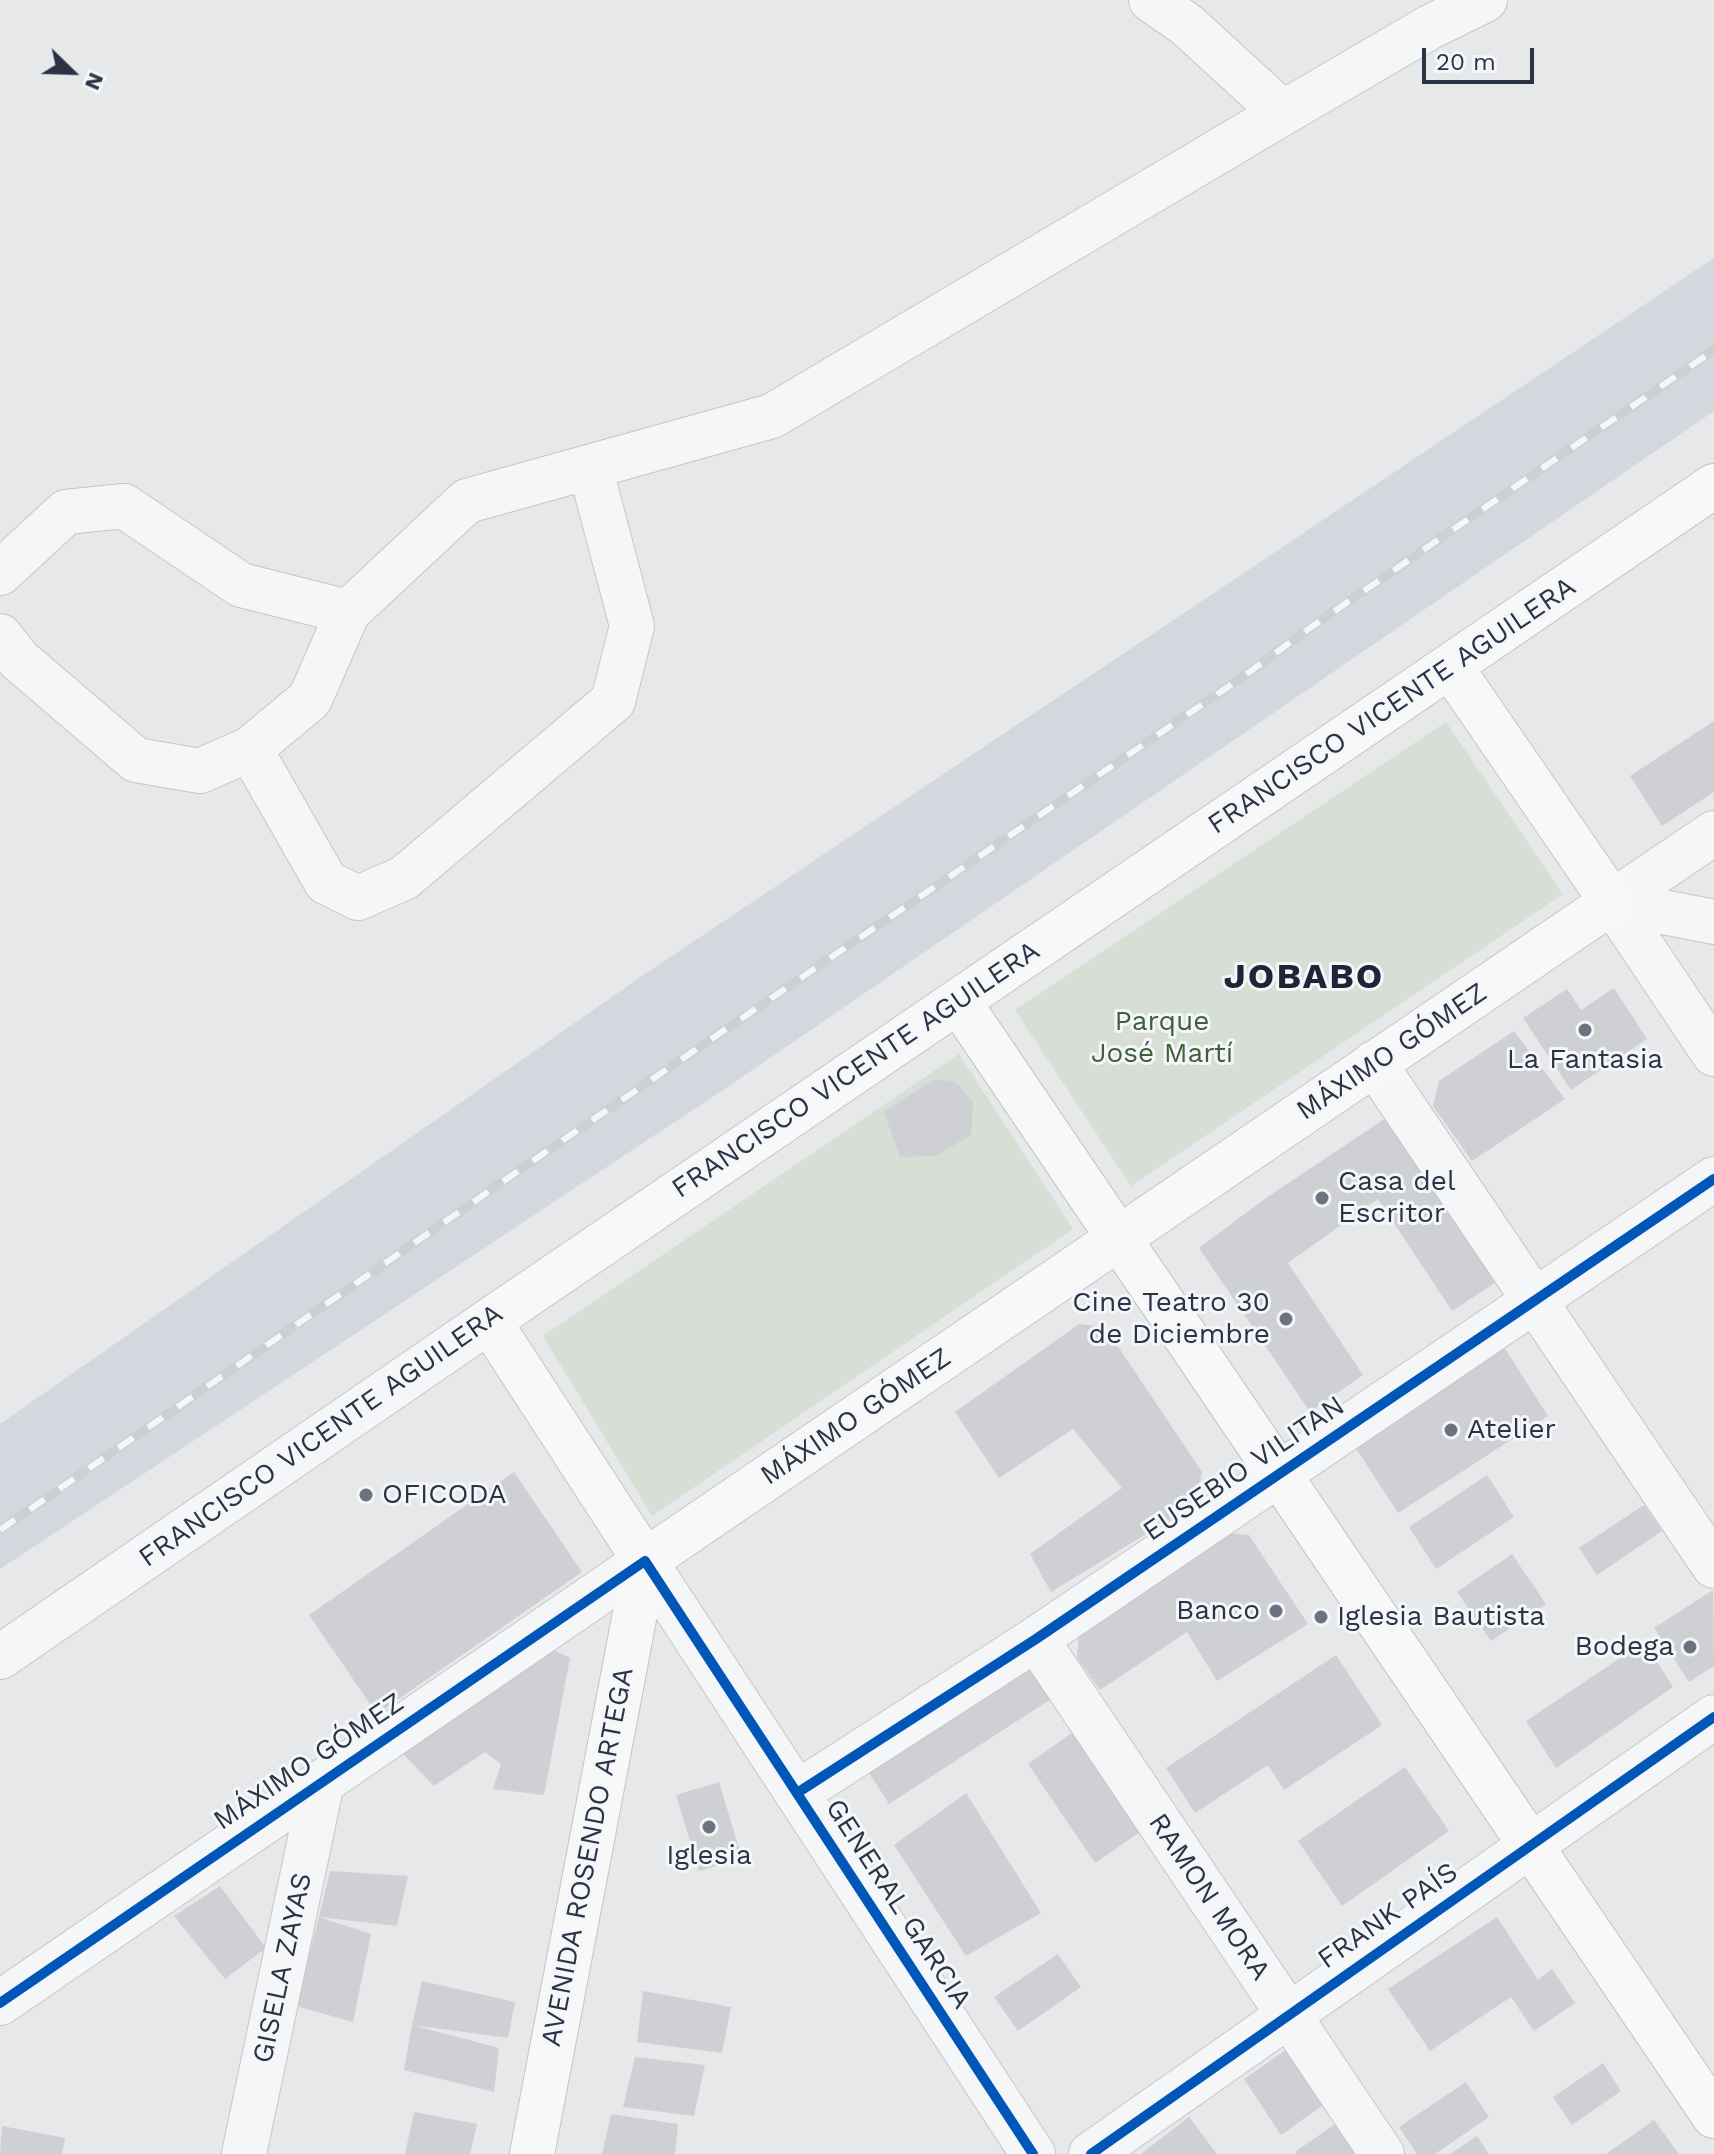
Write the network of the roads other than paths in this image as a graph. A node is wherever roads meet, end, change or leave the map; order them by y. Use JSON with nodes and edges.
{"nodes":[{"id":1,"x":1151,"y":0,"type":"edge"},
{"id":2,"x":1485,"y":0,"type":"edge"},
{"id":3,"x":1283,"y":113,"type":"junction"},
{"id":4,"x":590,"y":467,"type":"junction"},
{"id":5,"x":1714,"y":486,"type":"edge"},
{"id":6,"x":0,"y":573,"type":"edge"},
{"id":7,"x":348,"y":612,"type":"junction"},
{"id":8,"x":0,"y":636,"type":"edge"},
{"id":9,"x":1450,"y":666,"type":"junction"},
{"id":10,"x":250,"y":749,"type":"junction"},
{"id":11,"x":1714,"y":833,"type":"edge"},
{"id":12,"x":1612,"y":902,"type":"junction"},
{"id":13,"x":1714,"y":922,"type":"edge"},
{"id":14,"x":958,"y":1001,"type":"junction"},
{"id":15,"x":1714,"y":1054,"type":"edge"},
{"id":16,"x":1374,"y":1063,"type":"junction"},
{"id":17,"x":1714,"y":1179,"type":"edge"},
{"id":18,"x":1119,"y":1238,"type":"junction"},
{"id":19,"x":1534,"y":1300,"type":"junction"},
{"id":20,"x":489,"y":1321,"type":"junction"},
{"id":21,"x":1279,"y":1474,"type":"junction"},
{"id":22,"x":645,"y":1561,"type":"junction"},
{"id":23,"x":1714,"y":1566,"type":"edge"},
{"id":24,"x":1036,"y":1639,"type":"junction"},
{"id":25,"x":0,"y":1657,"type":"edge"},
{"id":26,"x":1714,"y":1717,"type":"edge"},
{"id":27,"x":322,"y":1782,"type":"junction"},
{"id":28,"x":797,"y":1793,"type":"junction"},
{"id":29,"x":1530,"y":1845,"type":"junction"},
{"id":30,"x":0,"y":2003,"type":"edge"},
{"id":31,"x":1289,"y":2015,"type":"junction"},
{"id":32,"x":1714,"y":2116,"type":"edge"},
{"id":33,"x":244,"y":2154,"type":"edge"},
{"id":34,"x":532,"y":2154,"type":"edge"},
{"id":35,"x":1033,"y":2154,"type":"edge"},
{"id":36,"x":1091,"y":2154,"type":"edge"},
{"id":37,"x":1382,"y":2154,"type":"edge"}],
"edges":[{"from":1,"to":3,"type":"street"},
{"from":2,"to":3,"type":"street"},
{"from":3,"to":4,"type":"street"},
{"from":4,"to":7,"type":"street"},
{"from":4,"to":10,"type":"street"},
{"from":5,"to":9,"type":"main road","name":"FRANCISCO VICENTE AGUILERA"},
{"from":6,"to":7,"type":"street"},
{"from":7,"to":10,"type":"street"},
{"from":8,"to":10,"type":"street"},
{"from":9,"to":12,"type":"main road"},
{"from":9,"to":14,"type":"main road","name":"FRANCISCO VICENTE AGUILERA"},
{"from":11,"to":12,"type":"street","name":"MÁXIMO GÓMEZ"},
{"from":12,"to":13,"type":"street"},
{"from":12,"to":15,"type":"street"},
{"from":12,"to":16,"type":"main road","name":"MÁXIMO GÓMEZ"},
{"from":14,"to":18,"type":"main road"},
{"from":14,"to":20,"type":"main road","name":"FRANCISCO VICENTE AGUILERA"},
{"from":16,"to":18,"type":"main road","name":"MÁXIMO GÓMEZ"},
{"from":16,"to":19,"type":"street"},
{"from":17,"to":19,"type":"street","name":"EUSEBIO VILITAN"},
{"from":18,"to":21,"type":"main road"},
{"from":18,"to":22,"type":"main road","name":"MÁXIMO GÓMEZ"},
{"from":19,"to":21,"type":"street","name":"EUSEBIO VILITAN"},
{"from":19,"to":23,"type":"street"},
{"from":20,"to":22,"type":"main road"},
{"from":20,"to":25,"type":"street","name":"FRANCISCO VICENTE AGUILERA"},
{"from":21,"to":24,"type":"street","name":"EUSEBIO VILITAN"},
{"from":21,"to":29,"type":"main road"},
{"from":22,"to":27,"type":"street","name":"MÁXIMO GÓMEZ"},
{"from":22,"to":28,"type":"street","name":"GENERAL GARCIA"},
{"from":22,"to":34,"type":"main road","name":"AVENIDA ROSENDO ARTEGA"},
{"from":24,"to":28,"type":"street","name":"EUSEBIO VILITAN"},
{"from":24,"to":31,"type":"street","name":"RAMON MORA"},
{"from":26,"to":29,"type":"street","name":"FRANK PAÍS"},
{"from":27,"to":30,"type":"street","name":"MÁXIMO GÓMEZ"},
{"from":27,"to":33,"type":"street","name":"GISELA ZAYAS"},
{"from":28,"to":35,"type":"street","name":"GENERAL GARCIA"},
{"from":29,"to":31,"type":"street","name":"FRANK PAÍS"},
{"from":29,"to":32,"type":"main road"},
{"from":31,"to":36,"type":"street","name":"FRANK PAÍS"},
{"from":31,"to":37,"type":"street","name":"RAMON MORA"}]}
